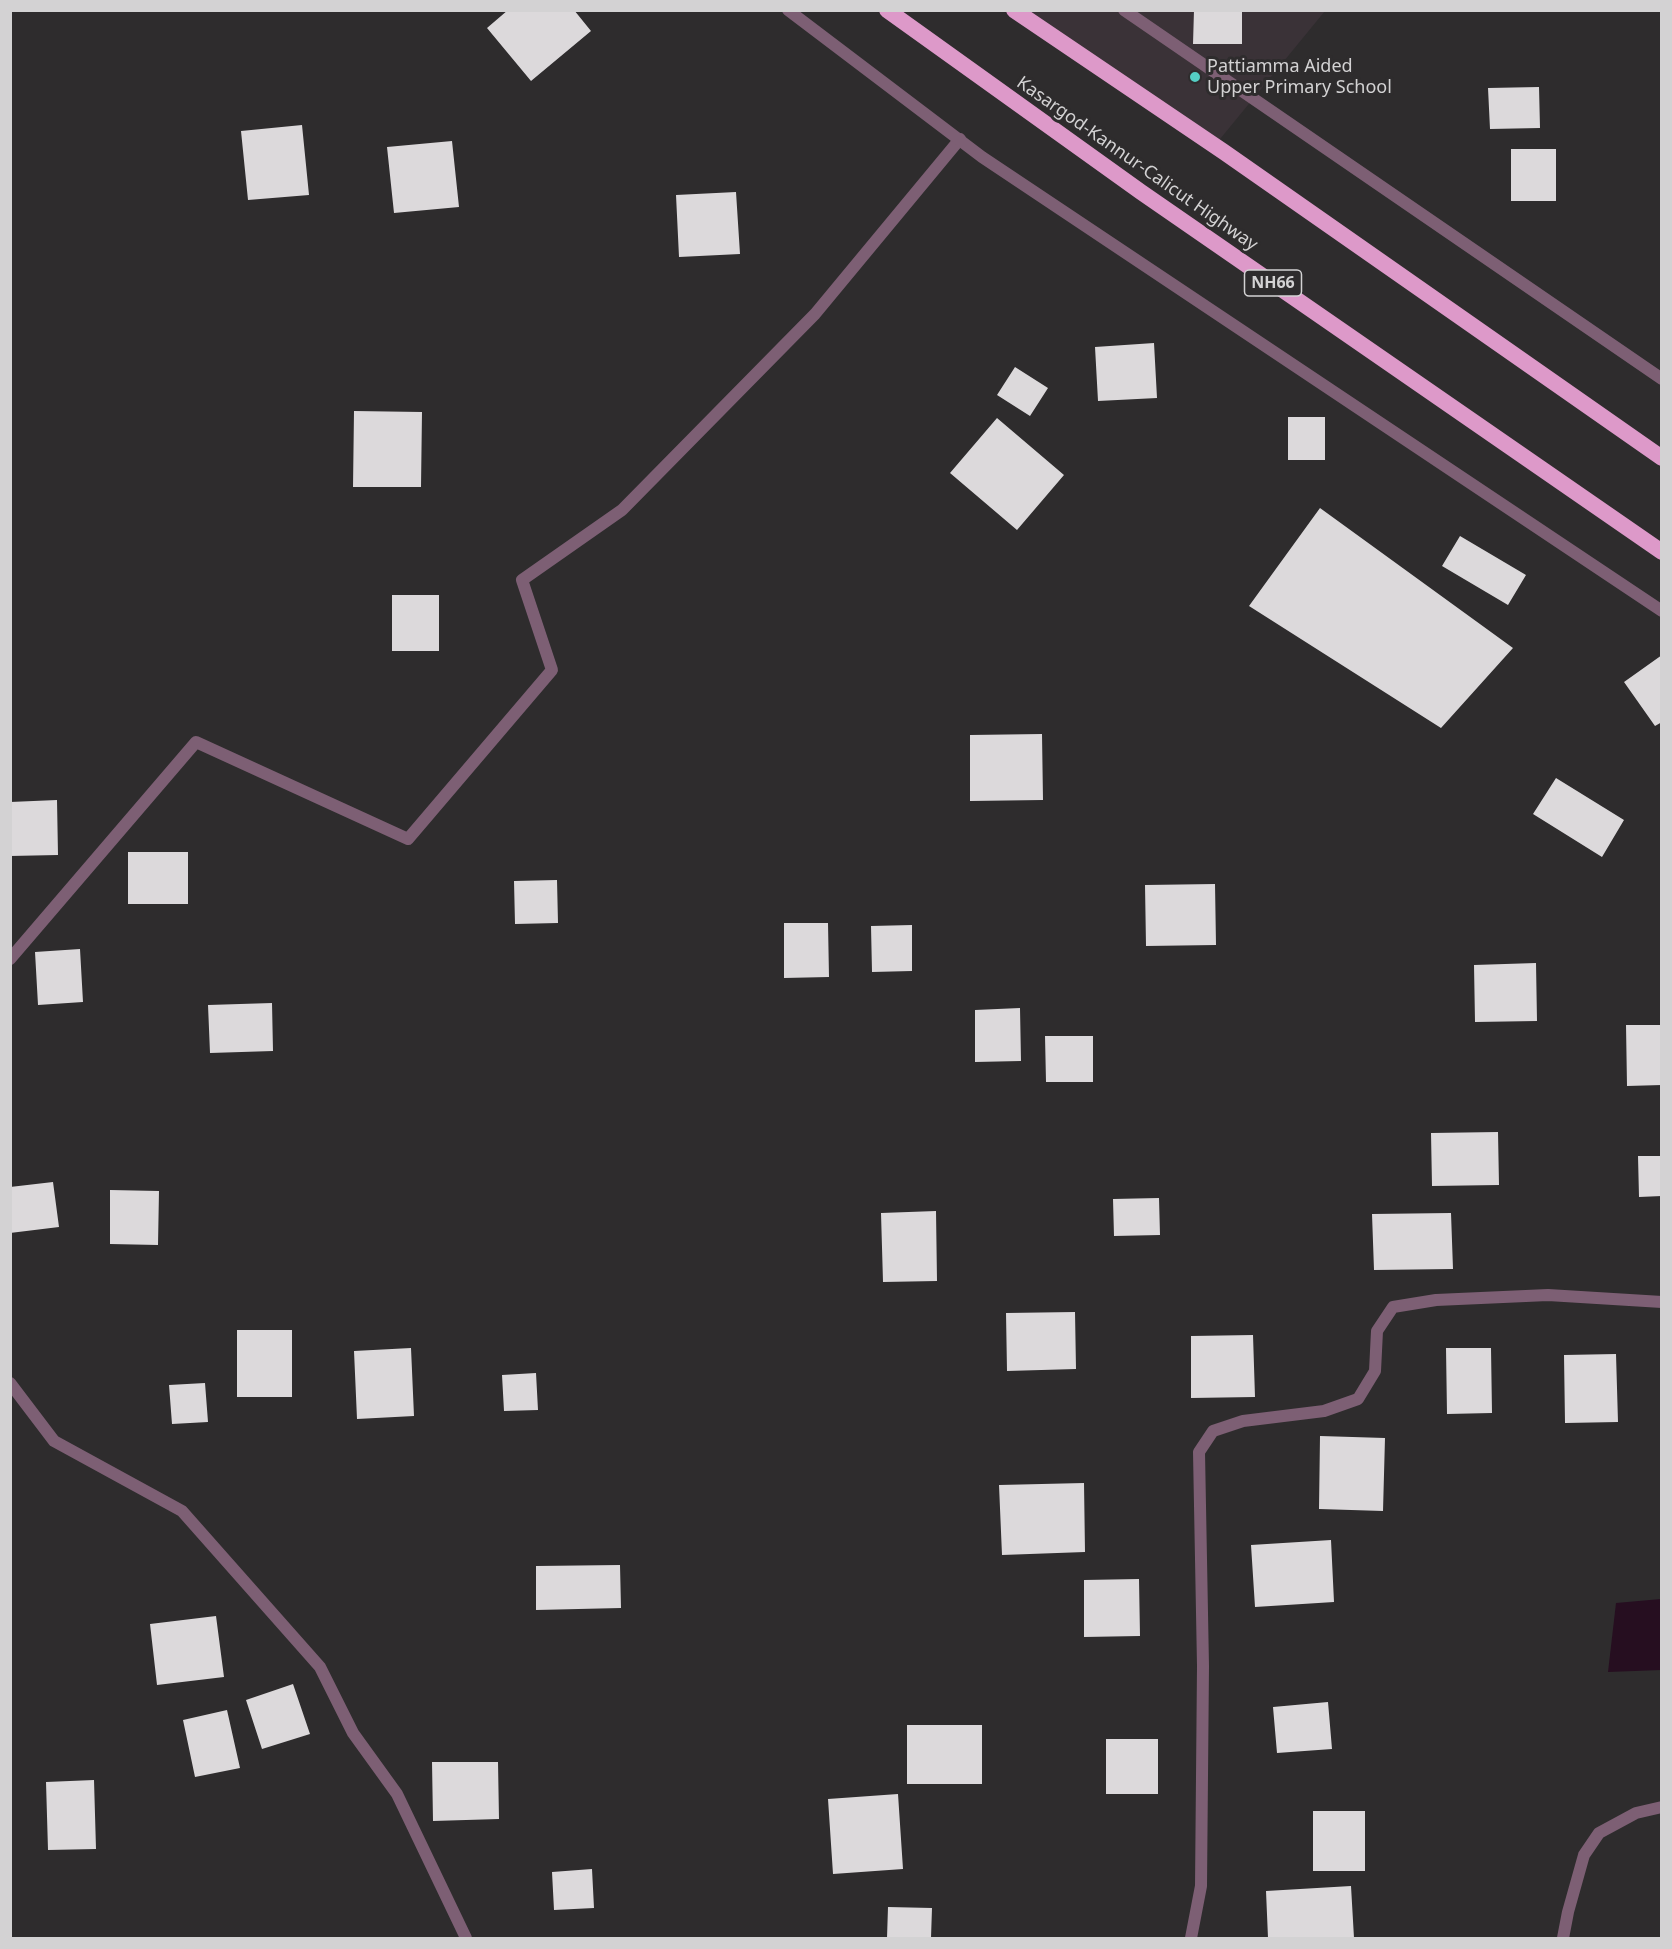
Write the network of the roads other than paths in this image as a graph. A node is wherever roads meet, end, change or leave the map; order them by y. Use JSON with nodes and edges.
{"nodes":[{"id":1,"x":788,"y":10,"type":"edge"},
{"id":2,"x":887,"y":10,"type":"edge"},
{"id":3,"x":1014,"y":10,"type":"edge"},
{"id":4,"x":1124,"y":10,"type":"edge"},
{"id":5,"x":960,"y":140,"type":"junction"},
{"id":6,"x":1662,"y":380,"type":"edge"},
{"id":7,"x":1662,"y":458,"type":"edge"},
{"id":8,"x":1662,"y":552,"type":"edge"},
{"id":9,"x":1662,"y":611,"type":"edge"},
{"id":10,"x":10,"y":959,"type":"edge"},
{"id":11,"x":1662,"y":1302,"type":"edge"},
{"id":12,"x":10,"y":1383,"type":"edge"},
{"id":13,"x":1662,"y":1807,"type":"edge"},
{"id":14,"x":466,"y":1938,"type":"edge"},
{"id":15,"x":1191,"y":1938,"type":"edge"},
{"id":16,"x":1563,"y":1938,"type":"edge"}],
"edges":[{"from":1,"to":5,"type":"street"},
{"from":2,"to":8,"type":"highway","name":"Kasargod-Kannur-Calicut Highway","number":"NH66"},
{"from":3,"to":7,"type":"highway"},
{"from":4,"to":6,"type":"street"},
{"from":5,"to":9,"type":"street"},
{"from":5,"to":10,"type":"street"},
{"from":11,"to":15,"type":"street"},
{"from":12,"to":14,"type":"street"},
{"from":13,"to":16,"type":"street"}]}
